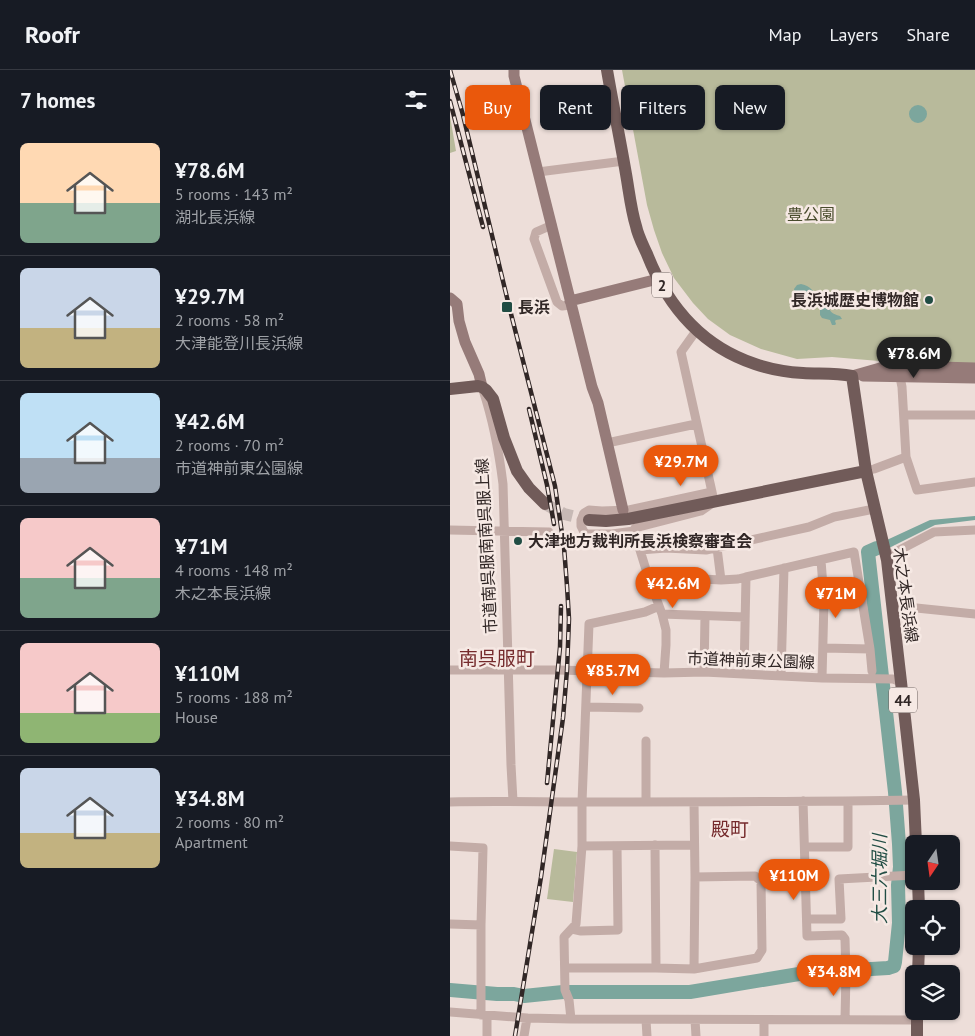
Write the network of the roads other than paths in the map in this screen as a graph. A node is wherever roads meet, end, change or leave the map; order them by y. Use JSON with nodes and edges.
{"nodes":[{"id":1,"x":514,"y":70,"type":"edge"},
{"id":2,"x":607,"y":70,"type":"edge"},
{"id":3,"x":624,"y":162,"type":"junction"},
{"id":4,"x":538,"y":172,"type":"junction"},
{"id":5,"x":552,"y":226,"type":"junction"},
{"id":6,"x":658,"y":279,"type":"junction"},
{"id":7,"x":450,"y":298,"type":"edge"},
{"id":8,"x":571,"y":303,"type":"junction"},
{"id":9,"x":696,"y":330,"type":"junction"},
{"id":10,"x":975,"y":368,"type":"edge"},
{"id":11,"x":852,"y":376,"type":"junction"},
{"id":12,"x":900,"y":377,"type":"junction"},
{"id":13,"x":975,"y":378,"type":"edge"},
{"id":14,"x":482,"y":387,"type":"junction"},
{"id":15,"x":450,"y":389,"type":"edge"},
{"id":16,"x":904,"y":415,"type":"junction"},
{"id":17,"x":975,"y":415,"type":"edge"},
{"id":18,"x":696,"y":424,"type":"junction"},
{"id":19,"x":607,"y":444,"type":"junction"},
{"id":20,"x":906,"y":456,"type":"junction"},
{"id":21,"x":866,"y":471,"type":"junction"},
{"id":22,"x":975,"y":482,"type":"edge"},
{"id":23,"x":713,"y":497,"type":"junction"},
{"id":24,"x":545,"y":504,"type":"tunnel mouth"},
{"id":25,"x":874,"y":509,"type":"junction"},
{"id":26,"x":623,"y":510,"type":"junction"},
{"id":27,"x":589,"y":520,"type":"tunnel mouth"},
{"id":28,"x":450,"y":530,"type":"edge"},
{"id":29,"x":505,"y":530,"type":"junction"},
{"id":30,"x":975,"y":530,"type":"edge"},
{"id":31,"x":634,"y":531,"type":"junction"},
{"id":32,"x":549,"y":532,"type":"dead end"},
{"id":33,"x":717,"y":548,"type":"junction"},
{"id":34,"x":640,"y":550,"type":"junction"},
{"id":35,"x":887,"y":558,"type":"junction"},
{"id":36,"x":821,"y":560,"type":"junction"},
{"id":37,"x":784,"y":568,"type":"junction"},
{"id":38,"x":648,"y":576,"type":"junction"},
{"id":39,"x":746,"y":577,"type":"junction"},
{"id":40,"x":721,"y":580,"type":"junction"},
{"id":41,"x":893,"y":608,"type":"junction"},
{"id":42,"x":661,"y":610,"type":"junction"},
{"id":43,"x":975,"y":614,"type":"edge"},
{"id":44,"x":705,"y":616,"type":"junction"},
{"id":45,"x":745,"y":617,"type":"junction"},
{"id":46,"x":824,"y":648,"type":"junction"},
{"id":47,"x":870,"y":649,"type":"junction"},
{"id":48,"x":450,"y":670,"type":"edge"},
{"id":49,"x":508,"y":670,"type":"junction"},
{"id":50,"x":588,"y":671,"type":"junction"},
{"id":51,"x":704,"y":672,"type":"junction"},
{"id":52,"x":664,"y":673,"type":"junction"},
{"id":53,"x":744,"y":674,"type":"junction"},
{"id":54,"x":874,"y":675,"type":"junction"},
{"id":55,"x":781,"y":676,"type":"junction"},
{"id":56,"x":822,"y":678,"type":"junction"},
{"id":57,"x":901,"y":682,"type":"junction"},
{"id":58,"x":586,"y":707,"type":"junction"},
{"id":59,"x":639,"y":708,"type":"dead end"},
{"id":60,"x":646,"y":741,"type":"dead end"},
{"id":61,"x":908,"y":800,"type":"junction"},
{"id":62,"x":513,"y":801,"type":"junction"},
{"id":63,"x":803,"y":801,"type":"junction"},
{"id":64,"x":450,"y":802,"type":"edge"},
{"id":65,"x":582,"y":802,"type":"junction"},
{"id":66,"x":646,"y":802,"type":"junction"},
{"id":67,"x":694,"y":802,"type":"junction"},
{"id":68,"x":848,"y":802,"type":"junction"},
{"id":69,"x":914,"y":835,"type":"edge"},
{"id":70,"x":655,"y":845,"type":"junction"},
{"id":71,"x":694,"y":845,"type":"junction"},
{"id":72,"x":450,"y":846,"type":"edge"},
{"id":73,"x":582,"y":846,"type":"junction"},
{"id":74,"x":617,"y":846,"type":"junction"},
{"id":75,"x":805,"y":847,"type":"junction"},
{"id":76,"x":695,"y":877,"type":"junction"},
{"id":77,"x":905,"y":877,"type":"edge"},
{"id":78,"x":807,"y":919,"type":"junction"},
{"id":79,"x":450,"y":924,"type":"edge"},
{"id":80,"x":481,"y":925,"type":"junction"},
{"id":81,"x":572,"y":929,"type":"junction"},
{"id":82,"x":565,"y":968,"type":"junction"},
{"id":83,"x":656,"y":968,"type":"junction"},
{"id":84,"x":694,"y":969,"type":"junction"},
{"id":85,"x":450,"y":1012,"type":"edge"},
{"id":86,"x":484,"y":1015,"type":"junction"},
{"id":87,"x":905,"y":1017,"type":"edge"},
{"id":88,"x":527,"y":1018,"type":"junction"},
{"id":89,"x":571,"y":1019,"type":"junction"},
{"id":90,"x":646,"y":1020,"type":"junction"},
{"id":91,"x":695,"y":1020,"type":"junction"},
{"id":92,"x":764,"y":1020,"type":"junction"},
{"id":93,"x":845,"y":1020,"type":"junction"},
{"id":94,"x":917,"y":1020,"type":"edge"},
{"id":95,"x":487,"y":1036,"type":"edge"},
{"id":96,"x":524,"y":1036,"type":"edge"},
{"id":97,"x":647,"y":1036,"type":"edge"},
{"id":98,"x":696,"y":1036,"type":"edge"},
{"id":99,"x":764,"y":1036,"type":"edge"},
{"id":100,"x":917,"y":1036,"type":"edge"}],
"edges":[{"from":1,"to":4,"type":"street"},
{"from":2,"to":3,"type":"main road","number":"2"},
{"from":3,"to":4,"type":"street"},
{"from":3,"to":6,"type":"main road","number":"2"},
{"from":4,"to":5,"type":"street"},
{"from":5,"to":8,"type":"street"},
{"from":5,"to":8,"type":"street"},
{"from":6,"to":8,"type":"street"},
{"from":6,"to":9,"type":"main road","number":"2"},
{"from":7,"to":14,"type":"street","name":"市道南呉服南南呉服上線"},
{"from":8,"to":19,"type":"street"},
{"from":9,"to":11,"type":"main road","number":"2"},
{"from":9,"to":18,"type":"street"},
{"from":10,"to":11,"type":"street"},
{"from":11,"to":12,"type":"street"},
{"from":11,"to":21,"type":"main road","name":"木之本長浜線"},
{"from":12,"to":13,"type":"street"},
{"from":12,"to":16,"type":"street"},
{"from":14,"to":15,"type":"main road"},
{"from":14,"to":24,"type":"main road"},
{"from":14,"to":29,"type":"street","name":"市道南呉服南南呉服上線"},
{"from":16,"to":17,"type":"street"},
{"from":16,"to":20,"type":"street"},
{"from":18,"to":19,"type":"street"},
{"from":18,"to":23,"type":"street"},
{"from":19,"to":26,"type":"street"},
{"from":20,"to":21,"type":"street"},
{"from":20,"to":22,"type":"street"},
{"from":21,"to":23,"type":"main road"},
{"from":21,"to":25,"type":"main road","name":"木之本長浜線","number":"44"},
{"from":23,"to":26,"type":"street"},
{"from":23,"to":27,"type":"main road"},
{"from":23,"to":31,"type":"street"},
{"from":25,"to":33,"type":"street"},
{"from":25,"to":35,"type":"main road","name":"木之本長浜線","number":"44"},
{"from":26,"to":31,"type":"street"},
{"from":28,"to":29,"type":"street"},
{"from":29,"to":32,"type":"street"},
{"from":29,"to":49,"type":"street","name":"市道南呉服南南呉服上線"},
{"from":30,"to":35,"type":"street"},
{"from":31,"to":34,"type":"street"},
{"from":33,"to":34,"type":"street"},
{"from":33,"to":40,"type":"street"},
{"from":34,"to":38,"type":"street"},
{"from":35,"to":41,"type":"main road","name":"木之本長浜線","number":"44"},
{"from":36,"to":37,"type":"street"},
{"from":36,"to":46,"type":"street"},
{"from":36,"to":47,"type":"street"},
{"from":37,"to":39,"type":"street"},
{"from":37,"to":55,"type":"street"},
{"from":38,"to":40,"type":"street"},
{"from":38,"to":42,"type":"street"},
{"from":39,"to":40,"type":"street"},
{"from":39,"to":45,"type":"street"},
{"from":41,"to":43,"type":"street"},
{"from":41,"to":57,"type":"main road","name":"木之本長浜線","number":"44"},
{"from":42,"to":44,"type":"street"},
{"from":42,"to":50,"type":"street"},
{"from":42,"to":52,"type":"street"},
{"from":44,"to":45,"type":"street"},
{"from":44,"to":51,"type":"street"},
{"from":45,"to":53,"type":"street"},
{"from":46,"to":47,"type":"street"},
{"from":46,"to":56,"type":"street"},
{"from":47,"to":54,"type":"street"},
{"from":48,"to":49,"type":"street","name":"市道神前東公園線"},
{"from":49,"to":50,"type":"street","name":"市道神前東公園線"},
{"from":49,"to":62,"type":"street","name":"市道南呉服南南呉服上線"},
{"from":50,"to":52,"type":"street","name":"市道神前東公園線"},
{"from":50,"to":58,"type":"street"},
{"from":51,"to":52,"type":"street","name":"市道神前東公園線"},
{"from":51,"to":53,"type":"street","name":"市道神前東公園線"},
{"from":53,"to":55,"type":"street","name":"市道神前東公園線"},
{"from":54,"to":56,"type":"street","name":"市道神前東公園線"},
{"from":54,"to":57,"type":"street","name":"市道神前東公園線"},
{"from":55,"to":56,"type":"street","name":"市道神前東公園線"},
{"from":57,"to":61,"type":"main road","name":"木之本長浜線","number":"44"},
{"from":58,"to":59,"type":"street"},
{"from":58,"to":65,"type":"street"},
{"from":60,"to":66,"type":"street"},
{"from":61,"to":68,"type":"street"},
{"from":61,"to":69,"type":"main road","name":"木之本長浜線","number":"44"},
{"from":62,"to":64,"type":"street"},
{"from":62,"to":65,"type":"street"},
{"from":63,"to":67,"type":"street"},
{"from":63,"to":68,"type":"street"},
{"from":63,"to":75,"type":"street"},
{"from":65,"to":66,"type":"street"},
{"from":65,"to":73,"type":"street"},
{"from":66,"to":67,"type":"street"},
{"from":67,"to":71,"type":"street"},
{"from":68,"to":75,"type":"street"},
{"from":70,"to":71,"type":"street"},
{"from":70,"to":74,"type":"street"},
{"from":70,"to":83,"type":"street"},
{"from":71,"to":76,"type":"street"},
{"from":72,"to":80,"type":"street"},
{"from":73,"to":74,"type":"street"},
{"from":73,"to":81,"type":"street"},
{"from":74,"to":81,"type":"street"},
{"from":75,"to":78,"type":"street"},
{"from":76,"to":84,"type":"street"},
{"from":76,"to":84,"type":"street"},
{"from":77,"to":78,"type":"street"},
{"from":78,"to":93,"type":"street"},
{"from":79,"to":80,"type":"street"},
{"from":80,"to":86,"type":"street"},
{"from":81,"to":82,"type":"street"},
{"from":82,"to":83,"type":"street"},
{"from":82,"to":89,"type":"street"},
{"from":83,"to":84,"type":"street"},
{"from":85,"to":86,"type":"street"},
{"from":86,"to":88,"type":"street"},
{"from":86,"to":95,"type":"street"},
{"from":87,"to":93,"type":"street"},
{"from":88,"to":89,"type":"street"},
{"from":88,"to":96,"type":"street"},
{"from":89,"to":90,"type":"street"},
{"from":90,"to":91,"type":"street"},
{"from":90,"to":97,"type":"street"},
{"from":91,"to":92,"type":"street"},
{"from":91,"to":98,"type":"street"},
{"from":92,"to":93,"type":"street"},
{"from":92,"to":99,"type":"street"},
{"from":94,"to":100,"type":"main road"}]}
